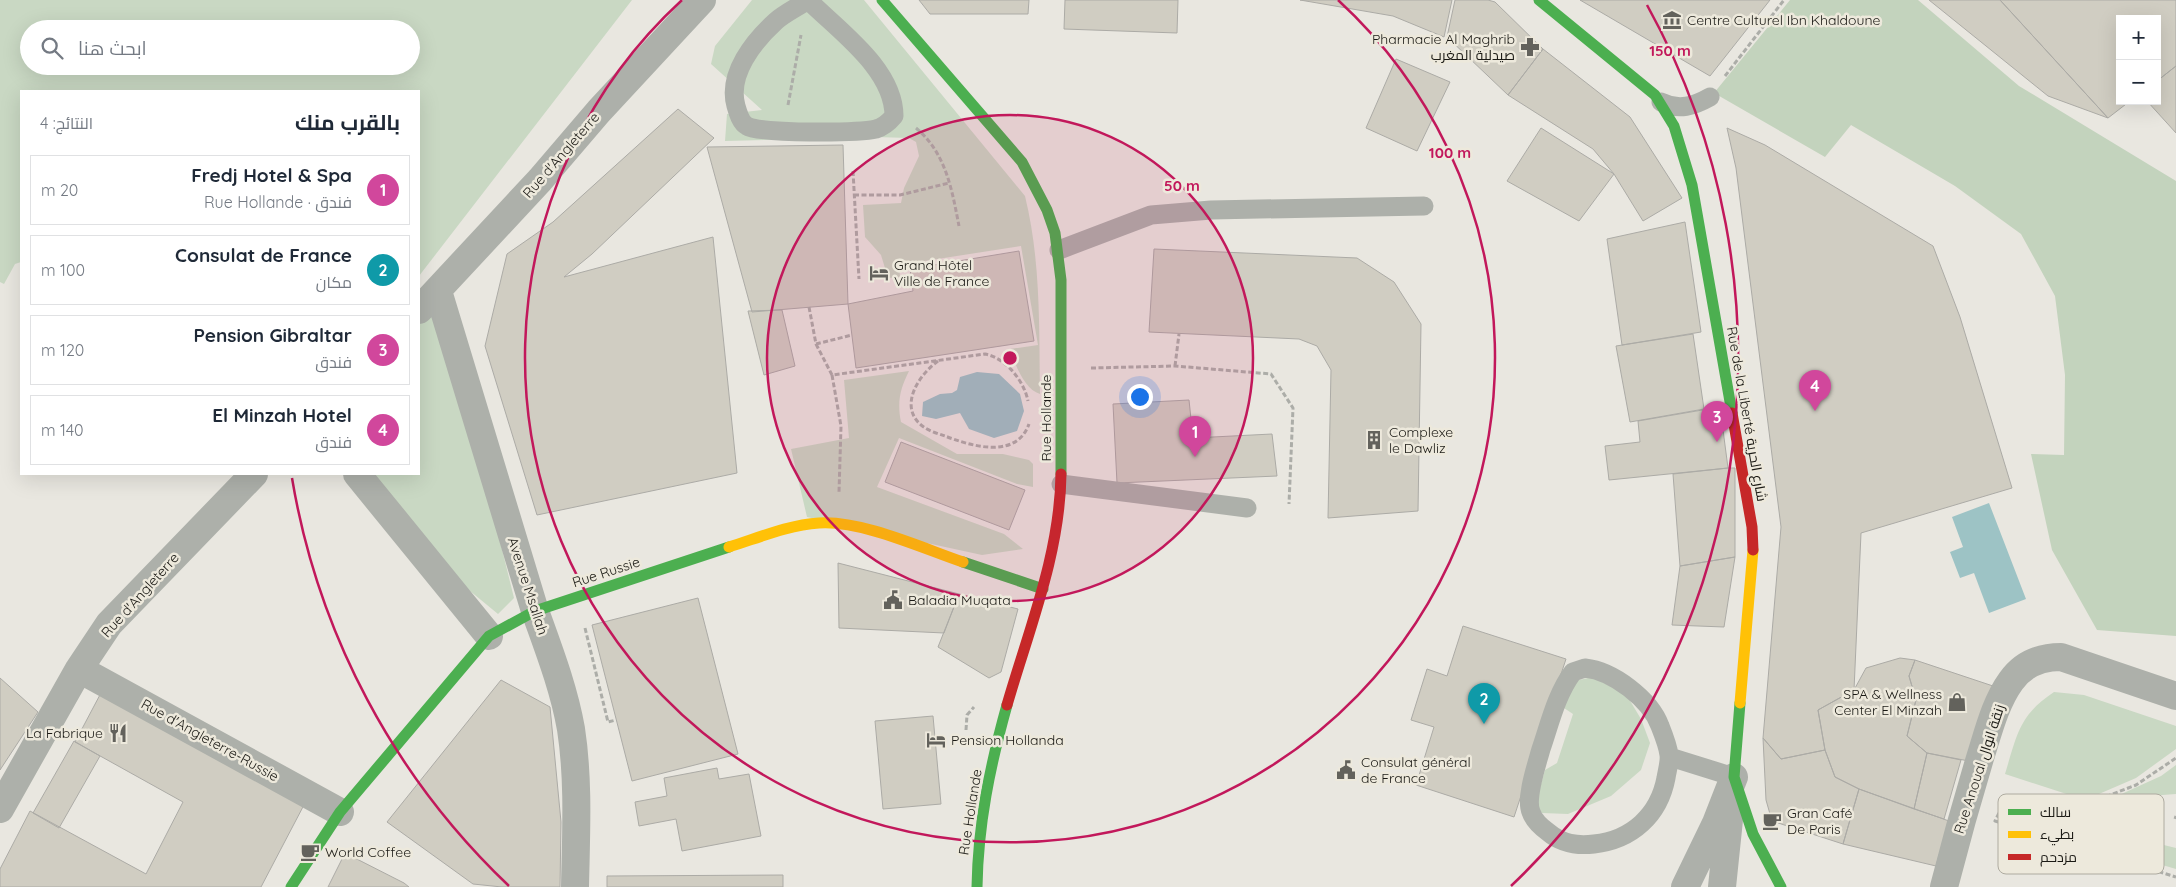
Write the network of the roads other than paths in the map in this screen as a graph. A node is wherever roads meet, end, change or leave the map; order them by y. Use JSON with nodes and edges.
{"nodes":[{"id":1,"x":702,"y":0,"type":"edge"},
{"id":2,"x":808,"y":0,"type":"edge"},
{"id":3,"x":882,"y":0,"type":"edge"},
{"id":4,"x":1539,"y":0,"type":"edge"},
{"id":5,"x":1661,"y":102,"type":"junction"},
{"id":6,"x":1682,"y":145,"type":"junction"},
{"id":7,"x":1424,"y":206,"type":"dead end"},
{"id":8,"x":1060,"y":250,"type":"junction"},
{"id":9,"x":438,"y":291,"type":"junction"},
{"id":10,"x":420,"y":309,"type":"edge"},
{"id":11,"x":253,"y":475,"type":"edge"},
{"id":12,"x":357,"y":475,"type":"edge"},
{"id":13,"x":1061,"y":484,"type":"junction"},
{"id":14,"x":1247,"y":508,"type":"dead end"},
{"id":15,"x":1043,"y":589,"type":"junction"},
{"id":16,"x":535,"y":612,"type":"junction"},
{"id":17,"x":489,"y":636,"type":"junction"},
{"id":18,"x":79,"y":669,"type":"junction"},
{"id":19,"x":2176,"y":696,"type":"edge"},
{"id":20,"x":1670,"y":757,"type":"junction"},
{"id":21,"x":1734,"y":777,"type":"junction"},
{"id":22,"x":0,"y":809,"type":"edge"},
{"id":23,"x":340,"y":812,"type":"junction"},
{"id":24,"x":291,"y":887,"type":"edge"},
{"id":25,"x":575,"y":887,"type":"edge"},
{"id":26,"x":977,"y":887,"type":"edge"},
{"id":27,"x":1685,"y":887,"type":"edge"},
{"id":28,"x":1722,"y":887,"type":"edge"},
{"id":29,"x":1781,"y":887,"type":"edge"},
{"id":30,"x":1944,"y":887,"type":"edge"}],
"edges":[{"from":1,"to":9,"type":"street","name":"Rue d'Angleterre"},
{"from":2,"to":2,"type":"lane"},
{"from":3,"to":8,"type":"street","name":"Rue Hollande"},
{"from":4,"to":5,"type":"street","name":"Rue de la Liberté شارع الحرية"},
{"from":5,"to":6,"type":"street","name":"Rue de la Liberté شارع الحرية"},
{"from":5,"to":6,"type":"lane"},
{"from":6,"to":21,"type":"street","name":"Rue de la Liberté شارع الحرية"},
{"from":7,"to":8,"type":"lane"},
{"from":8,"to":13,"type":"street","name":"Rue Hollande"},
{"from":9,"to":10,"type":"street","name":"Rue d'Angleterre"},
{"from":9,"to":16,"type":"street","name":"Avenue Msallah"},
{"from":11,"to":18,"type":"street","name":"Rue d'Angleterre"},
{"from":12,"to":17,"type":"street"},
{"from":13,"to":14,"type":"lane"},
{"from":13,"to":15,"type":"street","name":"Rue Hollande"},
{"from":15,"to":16,"type":"street","name":"Rue Russie"},
{"from":15,"to":26,"type":"street","name":"Rue Hollande"},
{"from":16,"to":17,"type":"street","name":"Rue Russie"},
{"from":16,"to":25,"type":"street","name":"Avenue Msallah"},
{"from":17,"to":23,"type":"street","name":"Rue Russie"},
{"from":18,"to":22,"type":"street","name":"Rue d'Angleterre"},
{"from":18,"to":23,"type":"street","name":"Rue d'Angleterre-Russie"},
{"from":19,"to":30,"type":"street","name":"Rue Anoual زنقة انوال"},
{"from":20,"to":20,"type":"lane"},
{"from":20,"to":21,"type":"lane"},
{"from":21,"to":27,"type":"street"},
{"from":21,"to":28,"type":"street"},
{"from":21,"to":29,"type":"street","name":"Rue de la Liberté شارع الحرية"},
{"from":23,"to":24,"type":"street","name":"Rue Russie"}]}
